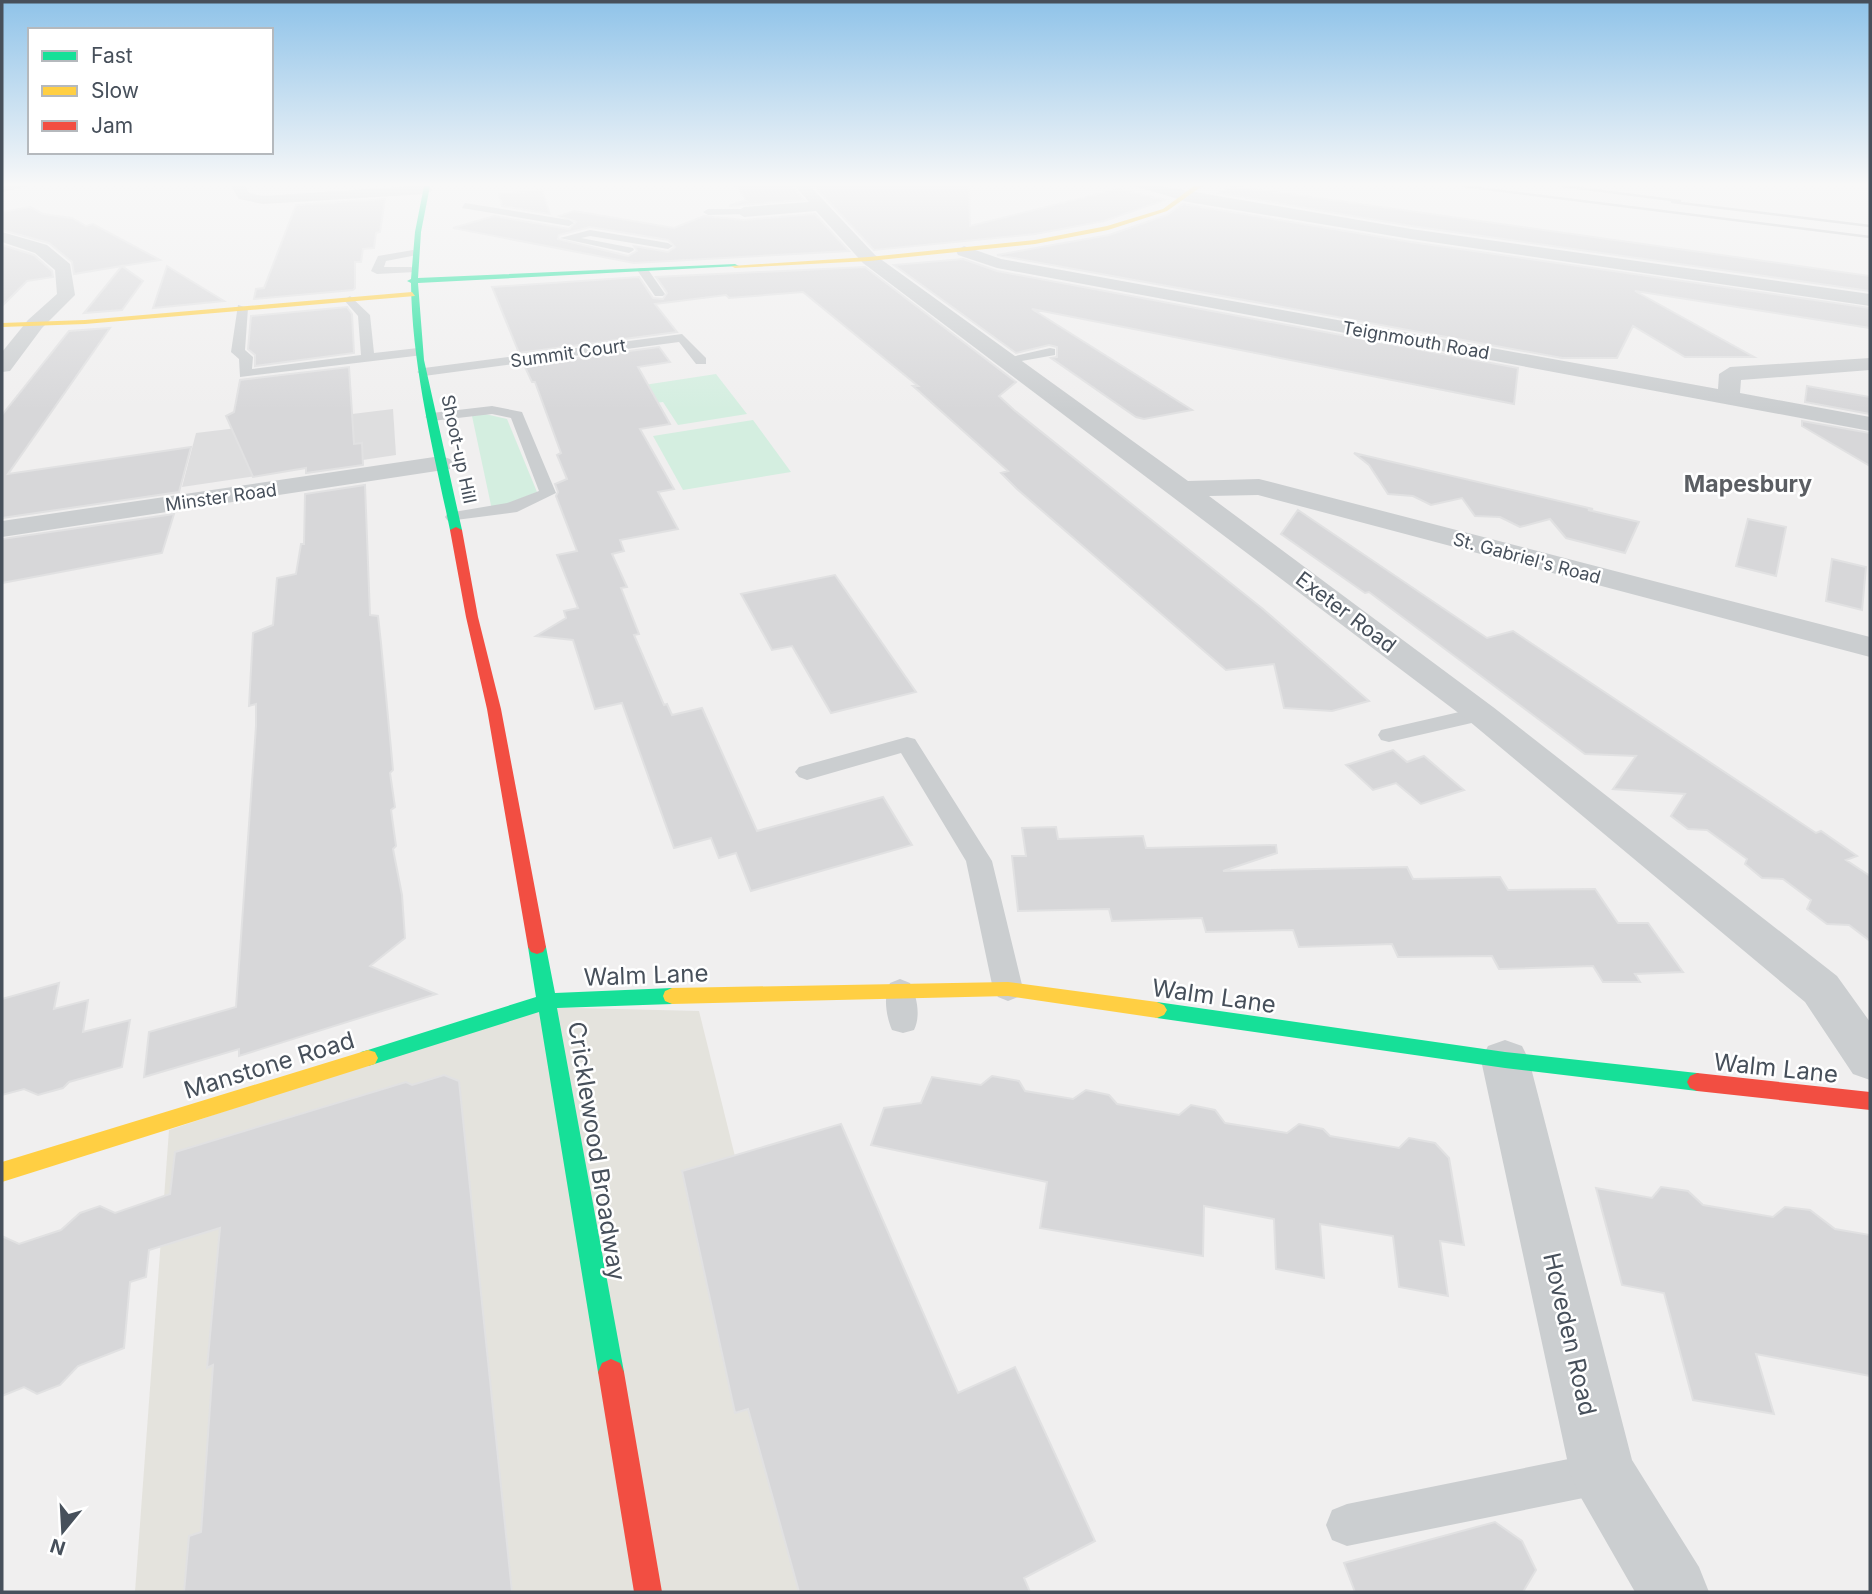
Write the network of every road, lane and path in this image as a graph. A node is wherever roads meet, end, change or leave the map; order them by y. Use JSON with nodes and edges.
{"nodes":[{"id":1,"x":55,"y":260,"type":"edge"},
{"id":2,"x":381,"y":260,"type":"edge"},
{"id":3,"x":412,"y":260,"type":"edge"},
{"id":4,"x":671,"y":260,"type":"edge"},
{"id":5,"x":839,"y":260,"type":"edge"},
{"id":6,"x":871,"y":260,"type":"edge"},
{"id":7,"x":995,"y":260,"type":"edge"},
{"id":8,"x":1622,"y":260,"type":"edge"},
{"id":9,"x":673,"y":268,"type":"junction"},
{"id":10,"x":643,"y":270,"type":"junction"},
{"id":11,"x":411,"y":282,"type":"junction"},
{"id":12,"x":659,"y":294,"type":"dead end"},
{"id":13,"x":350,"y":300,"type":"junction"},
{"id":14,"x":1870,"y":300,"type":"edge"},
{"id":15,"x":242,"y":308,"type":"junction"},
{"id":16,"x":35,"y":324,"type":"junction"},
{"id":17,"x":2,"y":325,"type":"edge"},
{"id":18,"x":418,"y":352,"type":"junction"},
{"id":19,"x":1050,"y":352,"type":"dead end"},
{"id":20,"x":368,"y":358,"type":"junction"},
{"id":21,"x":1005,"y":360,"type":"junction"},
{"id":22,"x":701,"y":361,"type":"dead end"},
{"id":23,"x":1870,"y":364,"type":"edge"},
{"id":24,"x":2,"y":366,"type":"edge"},
{"id":25,"x":424,"y":372,"type":"junction"},
{"id":26,"x":1729,"y":397,"type":"junction"},
{"id":27,"x":432,"y":417,"type":"junction"},
{"id":28,"x":1870,"y":424,"type":"edge"},
{"id":29,"x":440,"y":464,"type":"junction"},
{"id":30,"x":1182,"y":489,"type":"junction"},
{"id":31,"x":454,"y":517,"type":"junction"},
{"id":32,"x":2,"y":529,"type":"edge"},
{"id":33,"x":1870,"y":647,"type":"edge"},
{"id":34,"x":1481,"y":714,"type":"junction"},
{"id":35,"x":496,"y":718,"type":"joint"},
{"id":36,"x":1389,"y":735,"type":"dead end"},
{"id":37,"x":807,"y":772,"type":"dead end"},
{"id":38,"x":1008,"y":989,"type":"junction"},
{"id":39,"x":900,"y":991,"type":"junction"},
{"id":40,"x":549,"y":1001,"type":"junction"},
{"id":41,"x":903,"y":1021,"type":"dead end"},
{"id":42,"x":1505,"y":1060,"type":"junction"},
{"id":43,"x":1870,"y":1060,"type":"edge"},
{"id":44,"x":1870,"y":1101,"type":"edge"},
{"id":45,"x":2,"y":1172,"type":"edge"},
{"id":46,"x":1603,"y":1473,"type":"junction"},
{"id":47,"x":1347,"y":1525,"type":"dead end"},
{"id":48,"x":648,"y":1592,"type":"edge"},
{"id":49,"x":1674,"y":1592,"type":"edge"}],
"edges":[{"from":1,"to":16,"type":"street"},
{"from":2,"to":11,"type":"lane"},
{"from":3,"to":11,"type":"street","name":"Shoot-up Hill"},
{"from":4,"to":9,"type":"lane"},
{"from":5,"to":9,"type":"street"},
{"from":6,"to":21,"type":"street","name":"Exeter Road"},
{"from":7,"to":26,"type":"street","name":"Teignmouth Road"},
{"from":8,"to":14,"type":"street"},
{"from":9,"to":10,"type":"street"},
{"from":10,"to":11,"type":"street"},
{"from":10,"to":12,"type":"lane"},
{"from":11,"to":13,"type":"street"},
{"from":11,"to":18,"type":"street","name":"Shoot-up Hill"},
{"from":13,"to":15,"type":"street"},
{"from":13,"to":20,"type":"lane"},
{"from":15,"to":16,"type":"street"},
{"from":15,"to":20,"type":"lane"},
{"from":16,"to":17,"type":"street"},
{"from":16,"to":24,"type":"street"},
{"from":18,"to":20,"type":"lane"},
{"from":18,"to":25,"type":"street","name":"Shoot-up Hill"},
{"from":19,"to":21,"type":"lane"},
{"from":21,"to":30,"type":"street","name":"Exeter Road"},
{"from":22,"to":25,"type":"lane","name":"Summit Court"},
{"from":23,"to":26,"type":"street"},
{"from":25,"to":27,"type":"street","name":"Shoot-up Hill"},
{"from":26,"to":28,"type":"street","name":"Teignmouth Road"},
{"from":27,"to":29,"type":"street","name":"Shoot-up Hill"},
{"from":27,"to":31,"type":"lane"},
{"from":29,"to":31,"type":"street","name":"Shoot-up Hill"},
{"from":29,"to":32,"type":"street","name":"Minster Road"},
{"from":30,"to":33,"type":"street","name":"St. Gabriel's Road"},
{"from":30,"to":34,"type":"street","name":"Exeter Road"},
{"from":31,"to":35,"type":"street","name":"Shoot-up Hill"},
{"from":34,"to":36,"type":"lane"},
{"from":34,"to":43,"type":"street","name":"Exeter Road"},
{"from":35,"to":40,"type":"street","name":"Cricklewood Broadway"},
{"from":37,"to":38,"type":"lane"},
{"from":38,"to":39,"type":"street","name":"Walm Lane"},
{"from":38,"to":42,"type":"street","name":"Walm Lane"},
{"from":39,"to":40,"type":"street","name":"Walm Lane"},
{"from":39,"to":41,"type":"lane"},
{"from":40,"to":45,"type":"street","name":"Manstone Road"},
{"from":40,"to":48,"type":"street","name":"Cricklewood Broadway"},
{"from":42,"to":44,"type":"street","name":"Walm Lane"},
{"from":42,"to":46,"type":"street","name":"Hoveden Road"},
{"from":46,"to":47,"type":"lane"},
{"from":46,"to":49,"type":"street","name":"Hoveden Road"}]}
